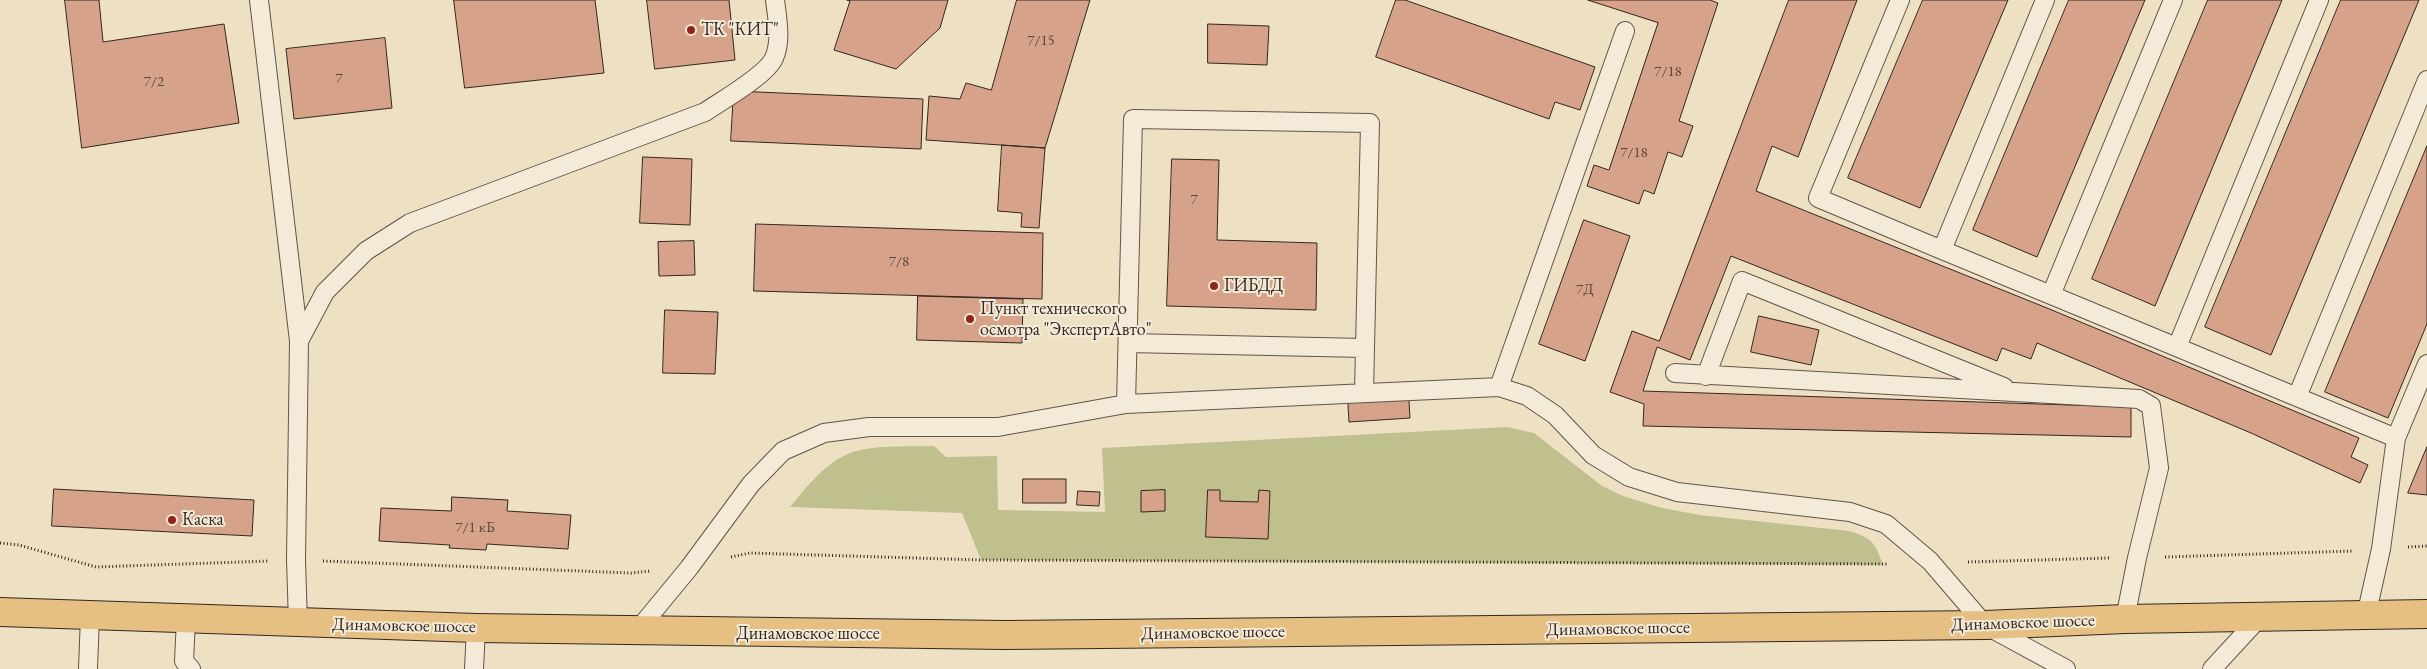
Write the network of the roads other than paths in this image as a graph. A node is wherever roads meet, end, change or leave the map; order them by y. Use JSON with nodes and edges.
{"nodes":[{"id":1,"x":259,"y":0,"type":"edge"},
{"id":2,"x":774,"y":0,"type":"edge"},
{"id":3,"x":1900,"y":0,"type":"edge"},
{"id":4,"x":2045,"y":0,"type":"edge"},
{"id":5,"x":2173,"y":0,"type":"edge"},
{"id":6,"x":2320,"y":0,"type":"edge"},
{"id":7,"x":1625,"y":31,"type":"dead end"},
{"id":8,"x":2427,"y":80,"type":"edge"},
{"id":9,"x":1942,"y":250,"type":"junction"},
{"id":10,"x":2051,"y":295,"type":"junction"},
{"id":11,"x":299,"y":340,"type":"junction"},
{"id":12,"x":1128,"y":343,"type":"junction"},
{"id":13,"x":2177,"y":347,"type":"junction"},
{"id":14,"x":1366,"y":348,"type":"junction"},
{"id":15,"x":2427,"y":364,"type":"edge"},
{"id":16,"x":1675,"y":373,"type":"dead end"},
{"id":17,"x":1706,"y":376,"type":"junction"},
{"id":18,"x":1499,"y":387,"type":"junction"},
{"id":19,"x":2016,"y":392,"type":"junction"},
{"id":20,"x":1364,"y":393,"type":"junction"},
{"id":21,"x":2297,"y":397,"type":"junction"},
{"id":22,"x":1126,"y":404,"type":"junction"},
{"id":23,"x":2396,"y":438,"type":"junction"},
{"id":24,"x":0,"y":612,"type":"edge"},
{"id":25,"x":2427,"y":614,"type":"edge"},
{"id":26,"x":90,"y":616,"type":"junction"},
{"id":27,"x":2366,"y":616,"type":"junction"},
{"id":28,"x":2260,"y":617,"type":"junction"},
{"id":29,"x":2125,"y":619,"type":"junction"},
{"id":30,"x":186,"y":620,"type":"junction"},
{"id":31,"x":298,"y":623,"type":"junction"},
{"id":32,"x":1985,"y":625,"type":"junction"},
{"id":33,"x":476,"y":628,"type":"junction"},
{"id":34,"x":638,"y":631,"type":"junction"},
{"id":35,"x":88,"y":669,"type":"edge"},
{"id":36,"x":190,"y":669,"type":"edge"},
{"id":37,"x":474,"y":669,"type":"edge"},
{"id":38,"x":2066,"y":669,"type":"edge"},
{"id":39,"x":2212,"y":669,"type":"edge"}],
"edges":[{"from":1,"to":11,"type":"lane"},
{"from":2,"to":11,"type":"lane"},
{"from":3,"to":9,"type":"lane"},
{"from":4,"to":9,"type":"lane"},
{"from":5,"to":10,"type":"lane"},
{"from":6,"to":13,"type":"lane"},
{"from":7,"to":18,"type":"lane"},
{"from":8,"to":21,"type":"lane"},
{"from":9,"to":10,"type":"lane"},
{"from":10,"to":13,"type":"lane"},
{"from":11,"to":31,"type":"lane"},
{"from":12,"to":14,"type":"lane"},
{"from":12,"to":14,"type":"lane"},
{"from":12,"to":22,"type":"lane"},
{"from":13,"to":21,"type":"lane"},
{"from":14,"to":20,"type":"lane"},
{"from":15,"to":23,"type":"lane"},
{"from":16,"to":17,"type":"lane"},
{"from":17,"to":19,"type":"lane"},
{"from":17,"to":19,"type":"lane"},
{"from":18,"to":20,"type":"lane"},
{"from":18,"to":32,"type":"lane"},
{"from":19,"to":29,"type":"lane"},
{"from":20,"to":22,"type":"lane"},
{"from":21,"to":23,"type":"lane"},
{"from":22,"to":34,"type":"lane"},
{"from":23,"to":27,"type":"lane"},
{"from":24,"to":26,"type":"main road","name":"Динамовское шоссе"},
{"from":25,"to":27,"type":"main road","name":"Динамовское шоссе"},
{"from":26,"to":30,"type":"main road","name":"Динамовское шоссе"},
{"from":26,"to":35,"type":"lane"},
{"from":27,"to":28,"type":"main road","name":"Динамовское шоссе"},
{"from":28,"to":29,"type":"main road","name":"Динамовское шоссе"},
{"from":28,"to":39,"type":"lane"},
{"from":29,"to":32,"type":"main road","name":"Динамовское шоссе"},
{"from":30,"to":31,"type":"main road","name":"Динамовское шоссе"},
{"from":30,"to":36,"type":"lane"},
{"from":31,"to":33,"type":"main road","name":"Динамовское шоссе"},
{"from":32,"to":34,"type":"main road","name":"Динамовское шоссе"},
{"from":32,"to":38,"type":"lane"},
{"from":33,"to":34,"type":"main road","name":"Динамовское шоссе"},
{"from":33,"to":37,"type":"lane"}]}
